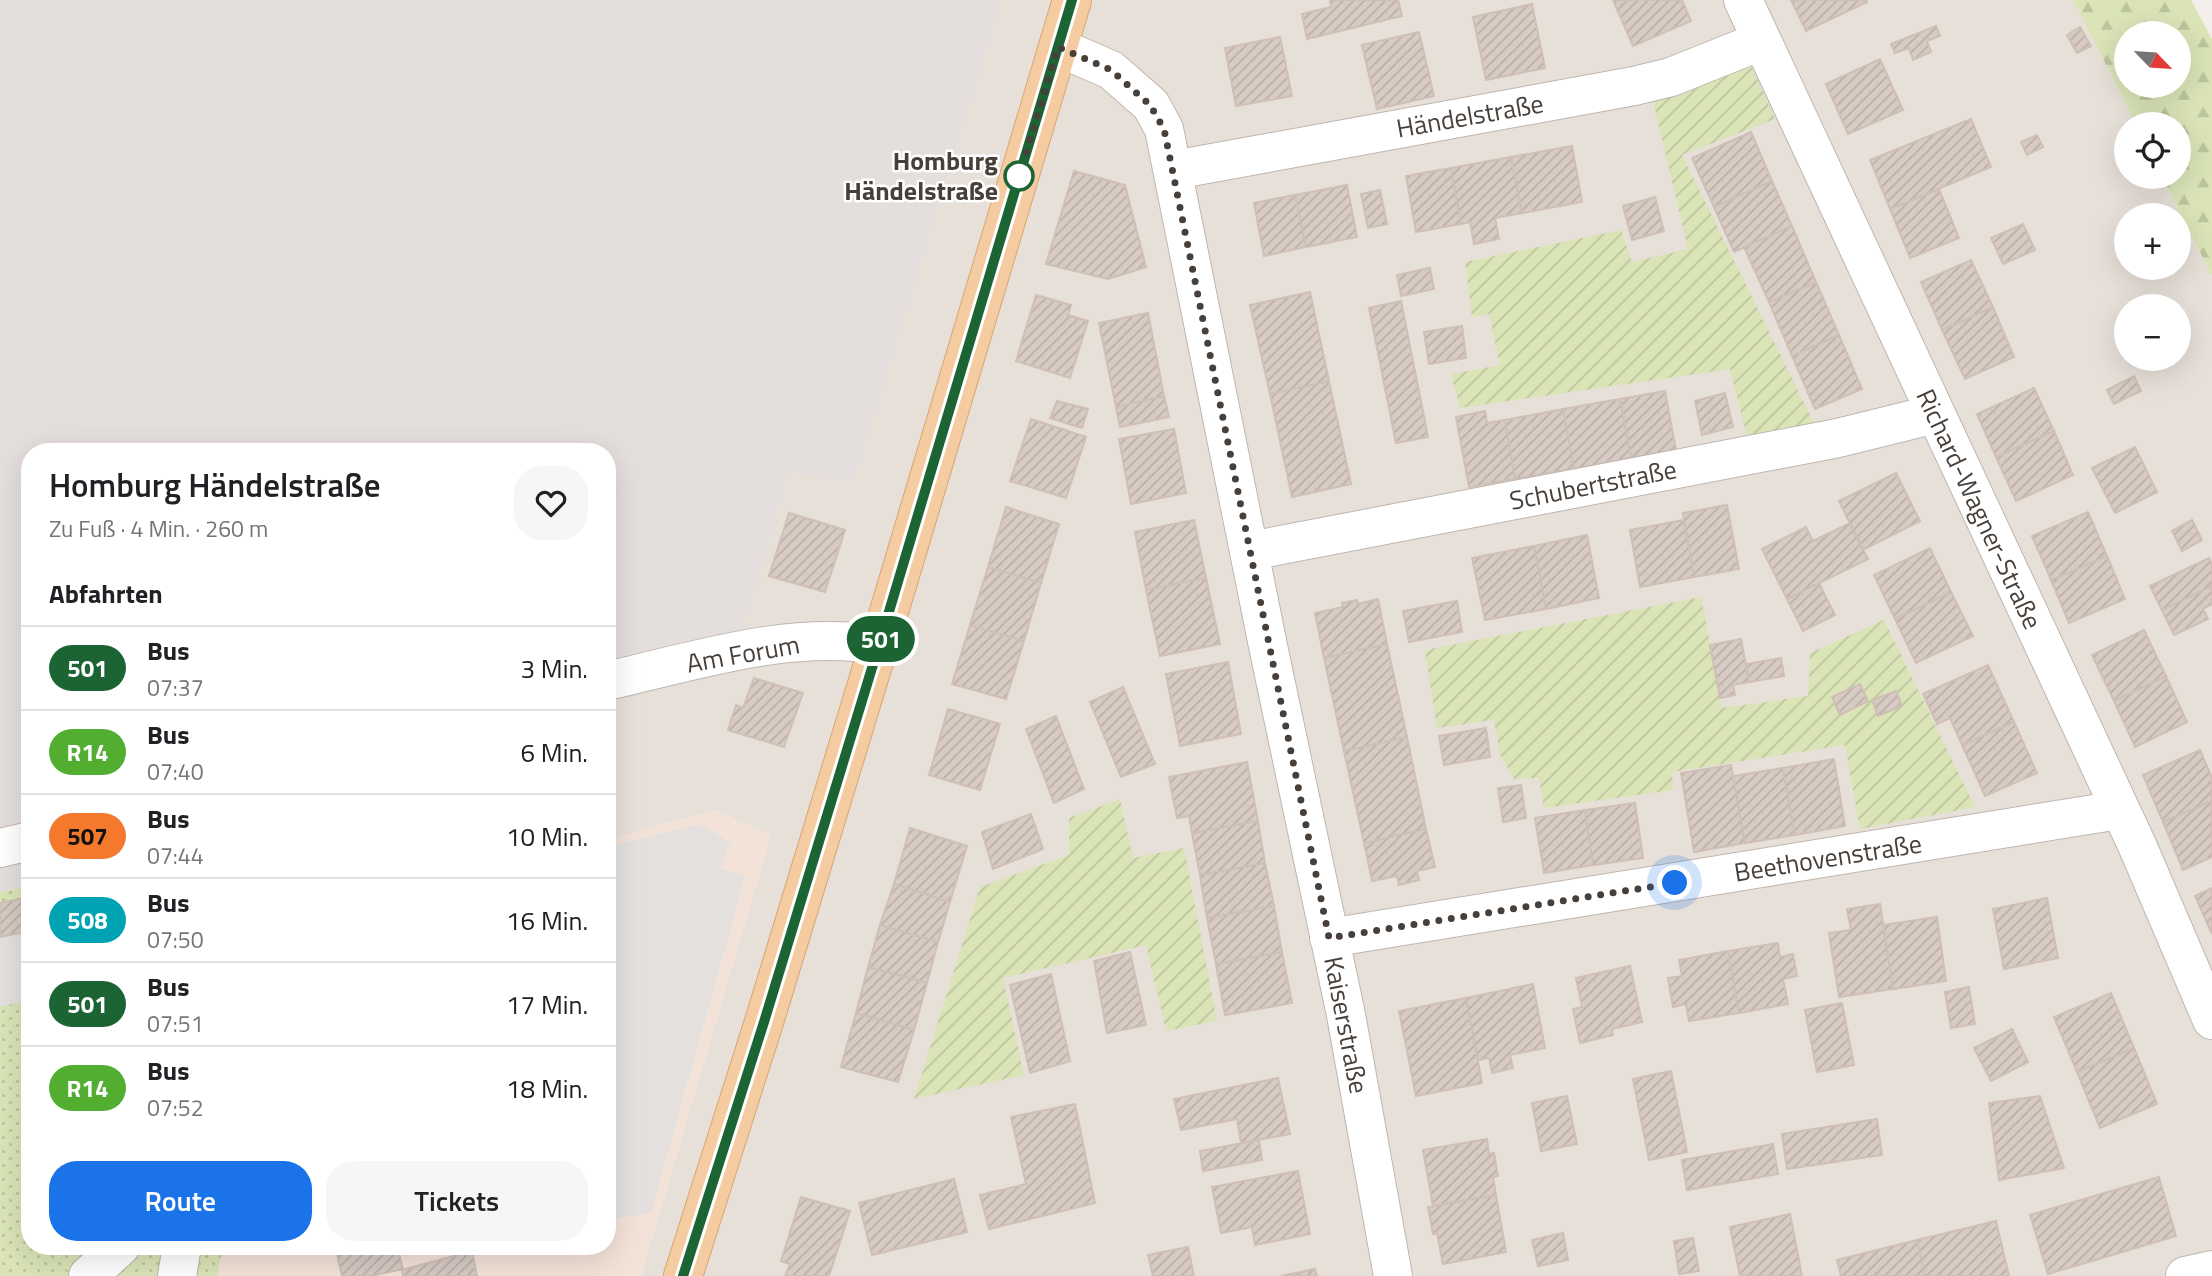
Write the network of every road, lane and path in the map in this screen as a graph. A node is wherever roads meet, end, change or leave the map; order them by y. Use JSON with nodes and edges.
{"nodes":[{"id":1,"x":1072,"y":0,"type":"edge"},
{"id":2,"x":1743,"y":0,"type":"edge"},
{"id":3,"x":1761,"y":41,"type":"junction"},
{"id":4,"x":1058,"y":47,"type":"junction"},
{"id":5,"x":1174,"y":170,"type":"junction"},
{"id":6,"x":1935,"y":414,"type":"junction"},
{"id":7,"x":1251,"y":551,"type":"junction"},
{"id":8,"x":879,"y":645,"type":"junction"},
{"id":9,"x":616,"y":679,"type":"edge"},
{"id":10,"x":2119,"y":810,"type":"junction"},
{"id":11,"x":21,"y":843,"type":"edge"},
{"id":12,"x":0,"y":848,"type":"edge"},
{"id":13,"x":1329,"y":938,"type":"junction"},
{"id":14,"x":2212,"y":1020,"type":"edge"},
{"id":15,"x":111,"y":1255,"type":"edge"},
{"id":16,"x":180,"y":1255,"type":"edge"},
{"id":17,"x":2212,"y":1269,"type":"edge"},
{"id":18,"x":88,"y":1276,"type":"edge"},
{"id":19,"x":177,"y":1276,"type":"edge"},
{"id":20,"x":683,"y":1276,"type":"edge"},
{"id":21,"x":1393,"y":1276,"type":"edge"},
{"id":22,"x":2185,"y":1276,"type":"edge"}],
"edges":[{"from":1,"to":4,"type":"main road"},
{"from":2,"to":3,"type":"street","name":"Richard-Wagner-Straße"},
{"from":3,"to":5,"type":"street","name":"Händelstraße"},
{"from":3,"to":6,"type":"street","name":"Richard-Wagner-Straße"},
{"from":4,"to":5,"type":"street","name":"Kaiserstraße"},
{"from":4,"to":8,"type":"main road"},
{"from":5,"to":7,"type":"street","name":"Kaiserstraße"},
{"from":6,"to":7,"type":"street","name":"Schubertstraße"},
{"from":6,"to":10,"type":"street","name":"Richard-Wagner-Straße"},
{"from":7,"to":13,"type":"street","name":"Kaiserstraße"},
{"from":8,"to":9,"type":"street","name":"Am Forum"},
{"from":8,"to":20,"type":"main road"},
{"from":10,"to":13,"type":"street","name":"Beethovenstraße"},
{"from":10,"to":14,"type":"street","name":"Richard-Wagner-Straße"},
{"from":11,"to":12,"type":"street"},
{"from":13,"to":21,"type":"street","name":"Kaiserstraße"},
{"from":15,"to":18,"type":"street"},
{"from":16,"to":19,"type":"street"},
{"from":17,"to":22,"type":"street"}]}
